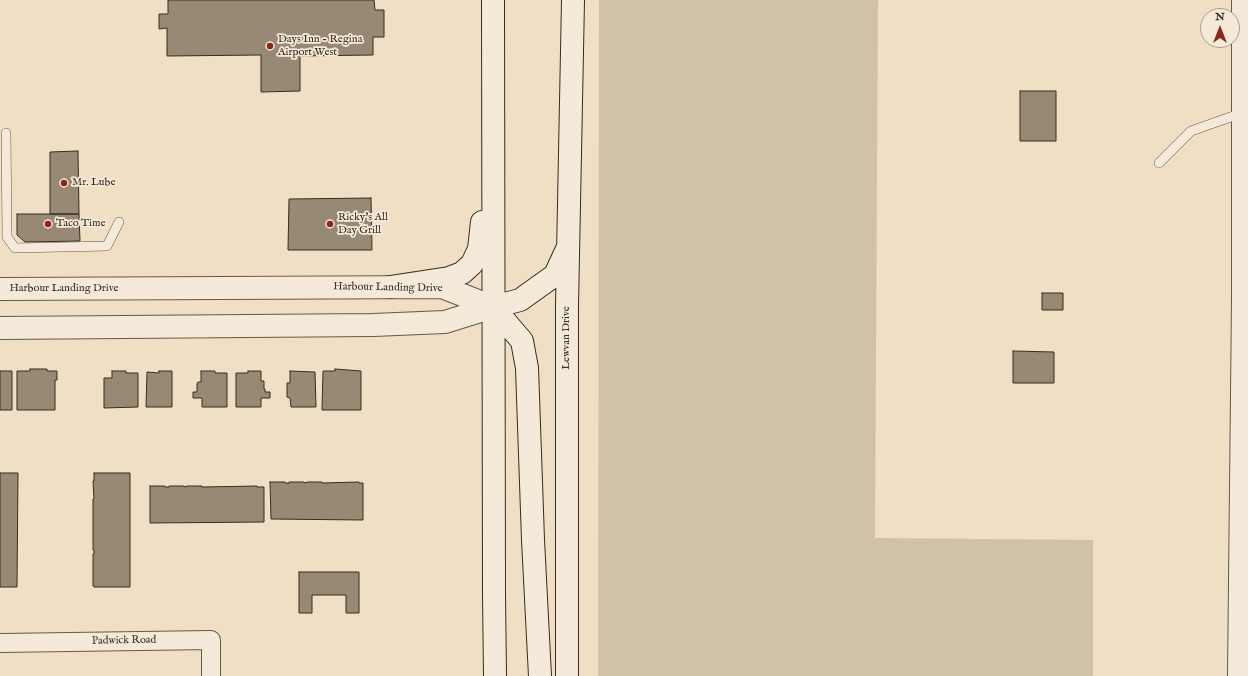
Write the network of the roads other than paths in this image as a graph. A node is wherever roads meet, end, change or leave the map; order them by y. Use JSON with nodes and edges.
{"nodes":[{"id":1,"x":493,"y":0,"type":"edge"},
{"id":2,"x":573,"y":0,"type":"edge"},
{"id":3,"x":1245,"y":5,"type":"edge"},
{"id":4,"x":493,"y":43,"type":"junction"},
{"id":5,"x":1242,"y":113,"type":"junction"},
{"id":6,"x":6,"y":133,"type":"dead end"},
{"id":7,"x":1159,"y":163,"type":"dead end"},
{"id":8,"x":119,"y":222,"type":"dead end"},
{"id":9,"x":568,"y":248,"type":"junction"},
{"id":10,"x":390,"y":287,"type":"junction"},
{"id":11,"x":0,"y":289,"type":"edge"},
{"id":12,"x":1246,"y":300,"type":"edge"},
{"id":13,"x":493,"y":307,"type":"junction"},
{"id":14,"x":0,"y":328,"type":"edge"},
{"id":15,"x":0,"y":642,"type":"edge"},
{"id":16,"x":211,"y":676,"type":"edge"},
{"id":17,"x":495,"y":676,"type":"edge"},
{"id":18,"x":540,"y":676,"type":"edge"},
{"id":19,"x":567,"y":676,"type":"edge"},
{"id":20,"x":1239,"y":676,"type":"edge"}],
"edges":[{"from":1,"to":4,"type":"main road"},
{"from":2,"to":9,"type":"main road","name":"Lewvan Drive"},
{"from":3,"to":5,"type":"main road"},
{"from":4,"to":10,"type":"main road"},
{"from":4,"to":13,"type":"main road"},
{"from":5,"to":7,"type":"lane"},
{"from":5,"to":12,"type":"main road"},
{"from":6,"to":8,"type":"lane"},
{"from":9,"to":13,"type":"main road"},
{"from":9,"to":19,"type":"main road","name":"Lewvan Drive"},
{"from":10,"to":11,"type":"main road","name":"Harbour Landing Drive"},
{"from":10,"to":13,"type":"main road","name":"Harbour Landing Drive"},
{"from":12,"to":20,"type":"main road"},
{"from":13,"to":14,"type":"main road"},
{"from":13,"to":17,"type":"main road"},
{"from":13,"to":18,"type":"main road"},
{"from":15,"to":16,"type":"street","name":"Padwick Road"}]}
